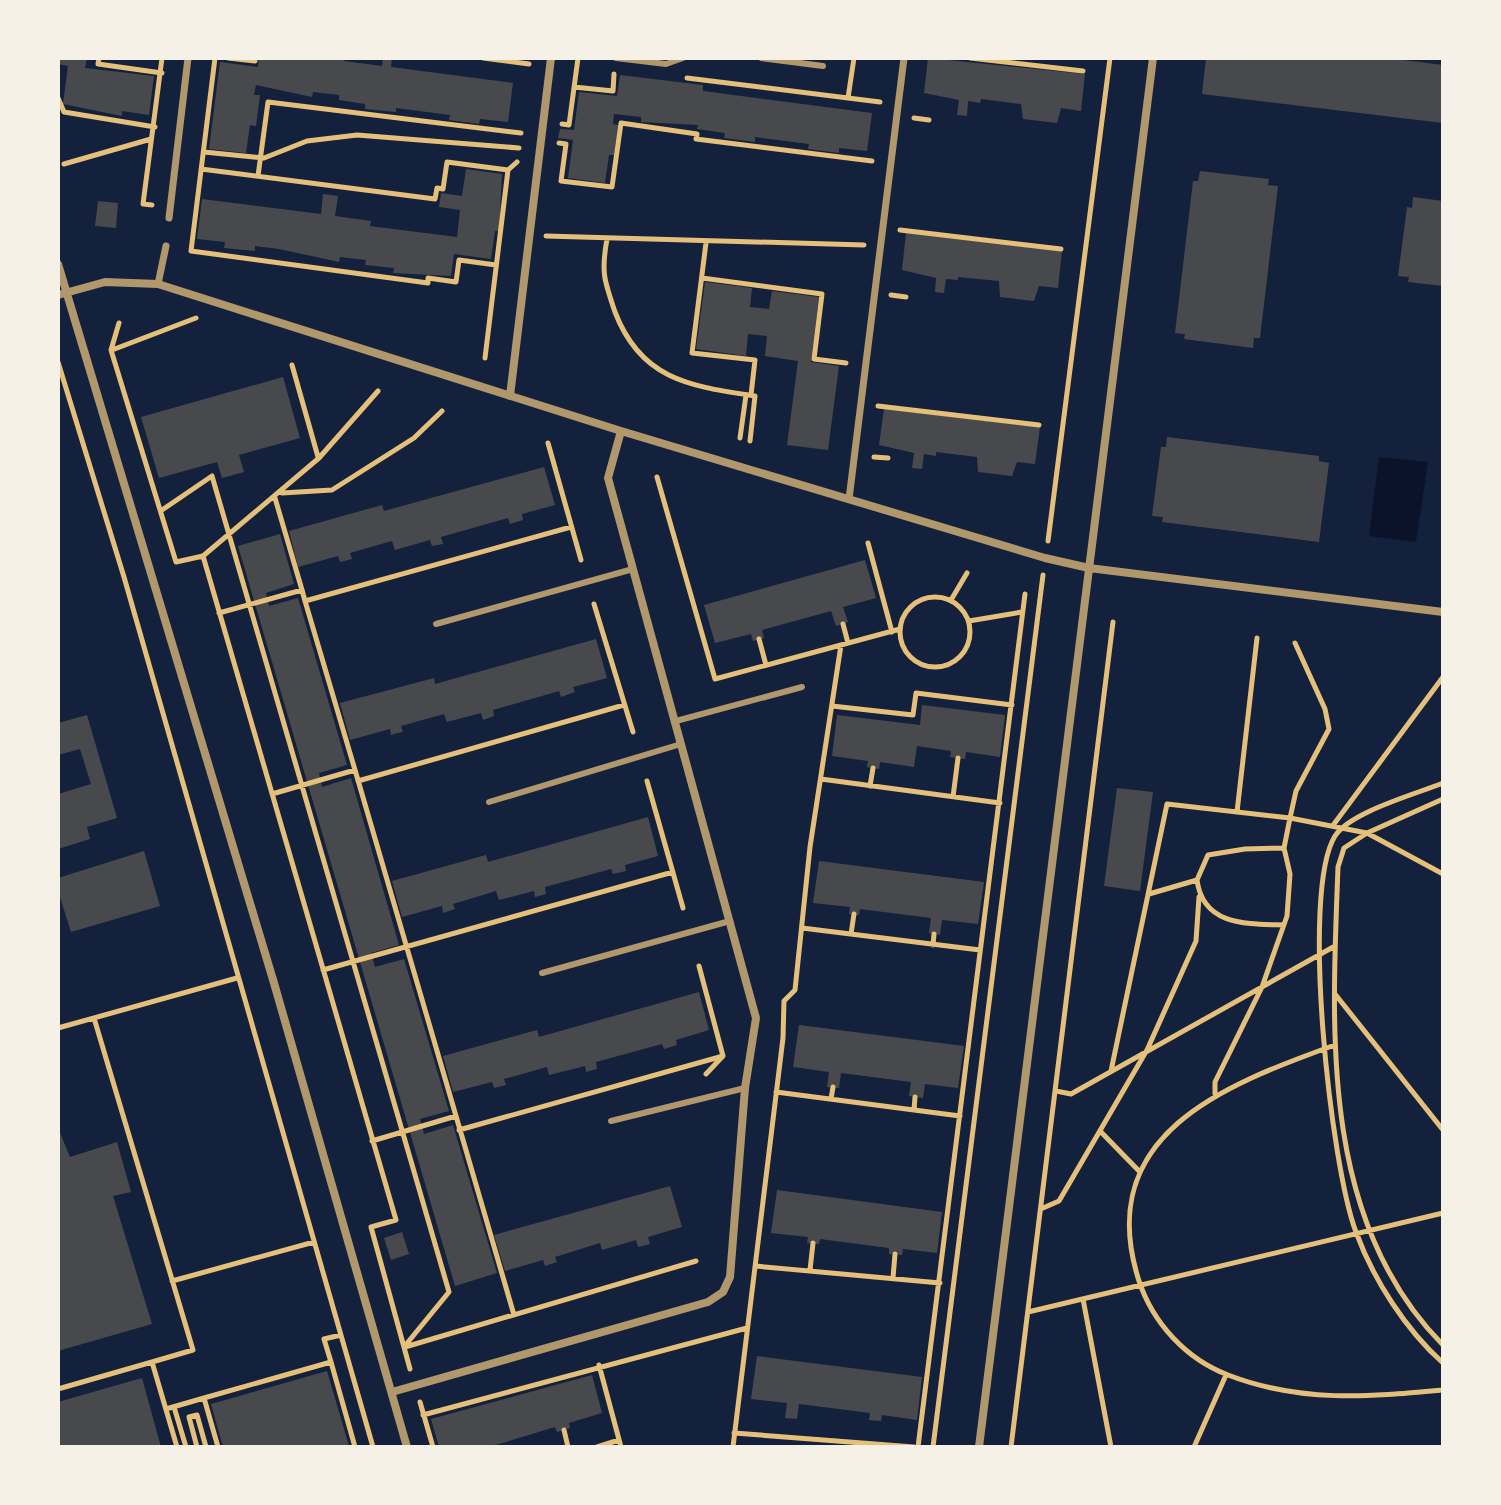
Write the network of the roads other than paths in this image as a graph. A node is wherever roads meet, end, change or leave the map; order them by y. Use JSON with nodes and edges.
{"nodes":[{"id":1,"x":188,"y":58,"type":"edge"},
{"id":2,"x":551,"y":58,"type":"edge"},
{"id":3,"x":616,"y":58,"type":"edge"},
{"id":4,"x":683,"y":58,"type":"edge"},
{"id":5,"x":761,"y":58,"type":"edge"},
{"id":6,"x":904,"y":58,"type":"edge"},
{"id":7,"x":1153,"y":58,"type":"edge"},
{"id":8,"x":823,"y":66,"type":"dead end"},
{"id":9,"x":169,"y":218,"type":"dead end"},
{"id":10,"x":166,"y":246,"type":"dead end"},
{"id":11,"x":58,"y":264,"type":"edge"},
{"id":12,"x":158,"y":284,"type":"junction"},
{"id":13,"x":62,"y":293,"type":"edge"},
{"id":14,"x":510,"y":396,"type":"junction"},
{"id":15,"x":621,"y":431,"type":"junction"},
{"id":16,"x":849,"y":499,"type":"junction"},
{"id":17,"x":1089,"y":568,"type":"junction"},
{"id":18,"x":633,"y":569,"type":"junction"},
{"id":19,"x":1443,"y":612,"type":"edge"},
{"id":20,"x":436,"y":624,"type":"dead end"},
{"id":21,"x":802,"y":687,"type":"dead end"},
{"id":22,"x":676,"y":721,"type":"junction"},
{"id":23,"x":681,"y":744,"type":"junction"},
{"id":24,"x":489,"y":802,"type":"dead end"},
{"id":25,"x":730,"y":921,"type":"junction"},
{"id":26,"x":542,"y":973,"type":"dead end"},
{"id":27,"x":745,"y":1088,"type":"junction"},
{"id":28,"x":611,"y":1121,"type":"dead end"},
{"id":29,"x":392,"y":1392,"type":"junction"},
{"id":30,"x":407,"y":1447,"type":"edge"},
{"id":31,"x":979,"y":1447,"type":"edge"}],
"edges":[{"from":1,"to":9,"type":"street"},
{"from":2,"to":14,"type":"street"},
{"from":3,"to":4,"type":"lane"},
{"from":5,"to":8,"type":"lane"},
{"from":6,"to":16,"type":"street"},
{"from":7,"to":17,"type":"street"},
{"from":10,"to":12,"type":"street"},
{"from":11,"to":13,"type":"street"},
{"from":12,"to":13,"type":"street"},
{"from":12,"to":14,"type":"street"},
{"from":13,"to":29,"type":"street"},
{"from":14,"to":15,"type":"street"},
{"from":15,"to":16,"type":"street"},
{"from":15,"to":18,"type":"street"},
{"from":16,"to":17,"type":"street"},
{"from":17,"to":19,"type":"street"},
{"from":17,"to":31,"type":"street"},
{"from":18,"to":20,"type":"lane"},
{"from":18,"to":22,"type":"street"},
{"from":21,"to":22,"type":"lane"},
{"from":22,"to":23,"type":"street"},
{"from":23,"to":24,"type":"lane"},
{"from":23,"to":25,"type":"street"},
{"from":25,"to":26,"type":"lane"},
{"from":25,"to":27,"type":"street"},
{"from":27,"to":28,"type":"lane"},
{"from":27,"to":29,"type":"street"},
{"from":29,"to":30,"type":"street"}]}
